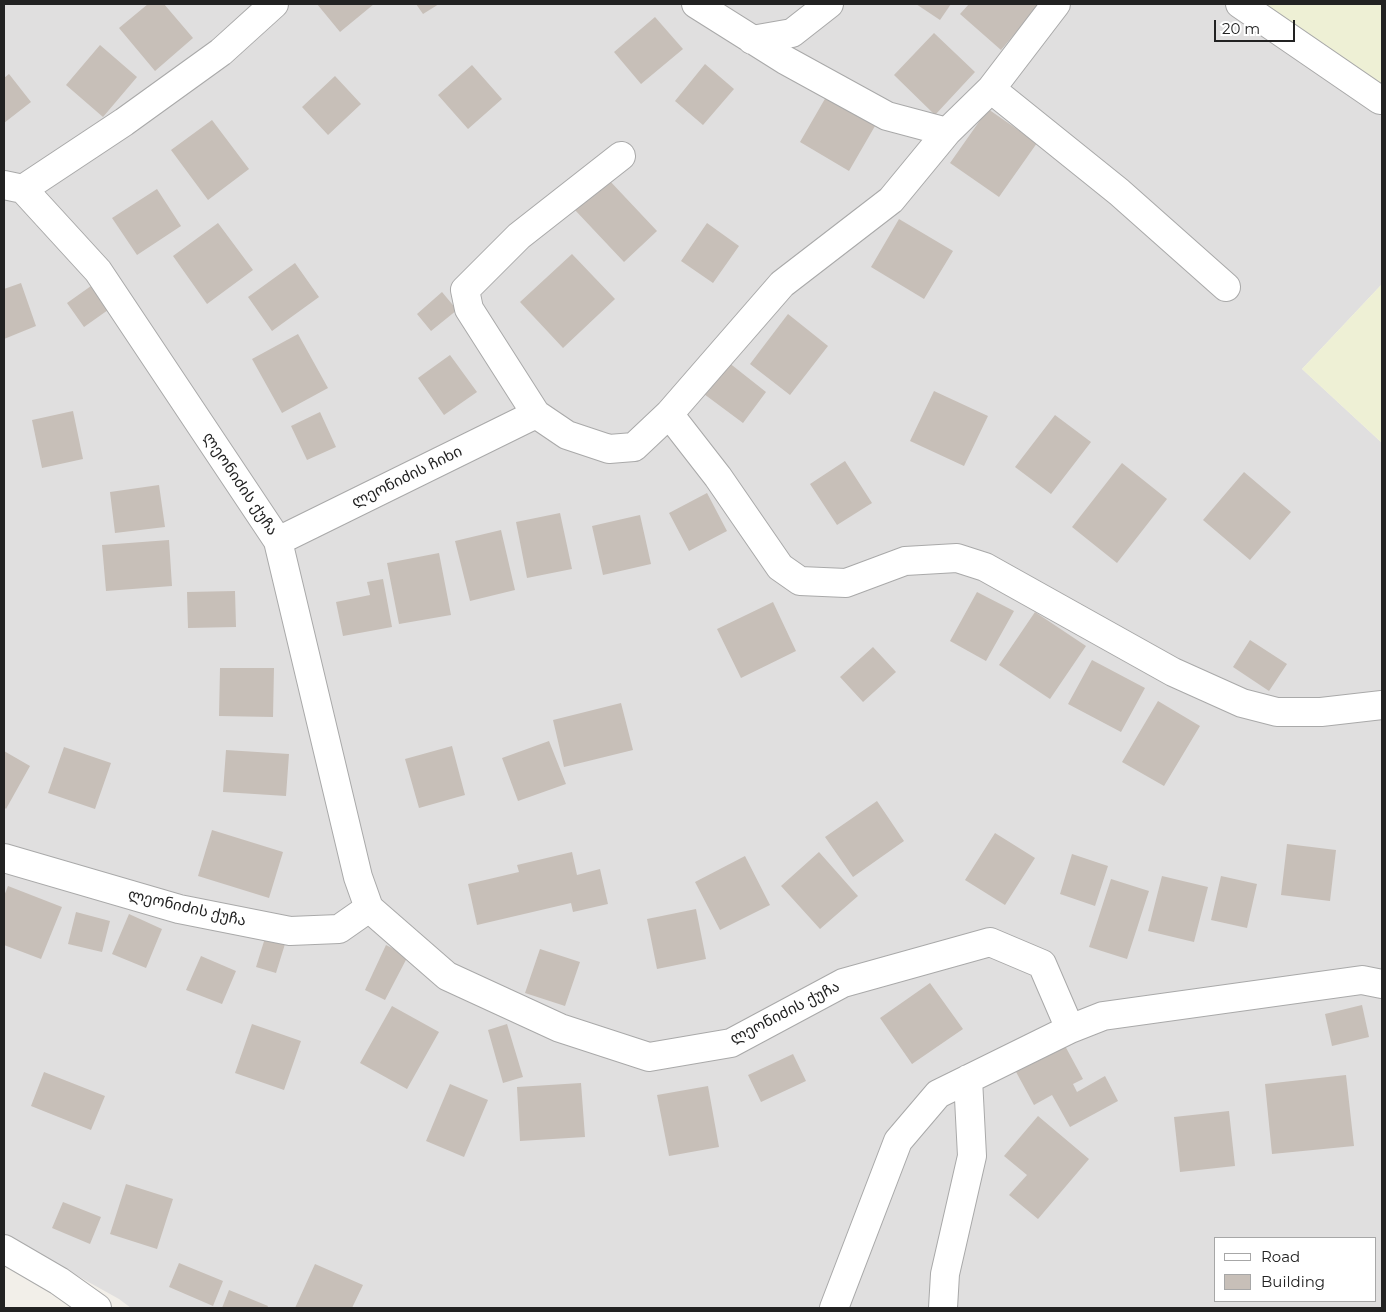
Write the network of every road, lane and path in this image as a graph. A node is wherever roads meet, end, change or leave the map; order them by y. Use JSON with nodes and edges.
{"nodes":[{"id":1,"x":274,"y":4,"type":"edge"},
{"id":2,"x":696,"y":4,"type":"edge"},
{"id":3,"x":828,"y":4,"type":"edge"},
{"id":4,"x":1056,"y":4,"type":"edge"},
{"id":5,"x":1240,"y":4,"type":"edge"},
{"id":6,"x":752,"y":40,"type":"junction"},
{"id":7,"x":991,"y":89,"type":"junction"},
{"id":8,"x":1380,"y":100,"type":"dead end"},
{"id":9,"x":948,"y":132,"type":"junction"},
{"id":10,"x":621,"y":156,"type":"dead end"},
{"id":11,"x":14,"y":187,"type":"edge"},
{"id":12,"x":1226,"y":287,"type":"dead end"},
{"id":13,"x":536,"y":414,"type":"junction"},
{"id":14,"x":670,"y":414,"type":"junction"},
{"id":15,"x":278,"y":541,"type":"junction"},
{"id":16,"x":1382,"y":705,"type":"edge"},
{"id":17,"x":4,"y":858,"type":"edge"},
{"id":18,"x":369,"y":908,"type":"junction"},
{"id":19,"x":1382,"y":984,"type":"edge"},
{"id":20,"x":1070,"y":1029,"type":"junction"},
{"id":21,"x":968,"y":1079,"type":"junction"},
{"id":22,"x":4,"y":1250,"type":"edge"},
{"id":23,"x":97,"y":1308,"type":"edge"},
{"id":24,"x":834,"y":1308,"type":"edge"},
{"id":25,"x":943,"y":1308,"type":"edge"}],
"edges":[{"from":1,"to":11,"type":"street"},
{"from":2,"to":6,"type":"street"},
{"from":3,"to":6,"type":"street"},
{"from":4,"to":7,"type":"street"},
{"from":5,"to":8,"type":"street"},
{"from":6,"to":9,"type":"street"},
{"from":7,"to":9,"type":"street"},
{"from":7,"to":12,"type":"street"},
{"from":9,"to":14,"type":"street"},
{"from":10,"to":13,"type":"street"},
{"from":11,"to":15,"type":"street","name":"ლეონიძის ქუჩა"},
{"from":13,"to":14,"type":"street"},
{"from":13,"to":15,"type":"street","name":"ლეონიძის ჩიხი"},
{"from":14,"to":16,"type":"street"},
{"from":15,"to":18,"type":"street","name":"ლეონიძის ქუჩა"},
{"from":17,"to":18,"type":"street","name":"ლეონიძის ქუჩა"},
{"from":18,"to":20,"type":"street","name":"ლეონიძის ქუჩა"},
{"from":19,"to":20,"type":"street"},
{"from":20,"to":21,"type":"street"},
{"from":21,"to":24,"type":"street"},
{"from":21,"to":25,"type":"street"},
{"from":22,"to":23,"type":"street"}]}
